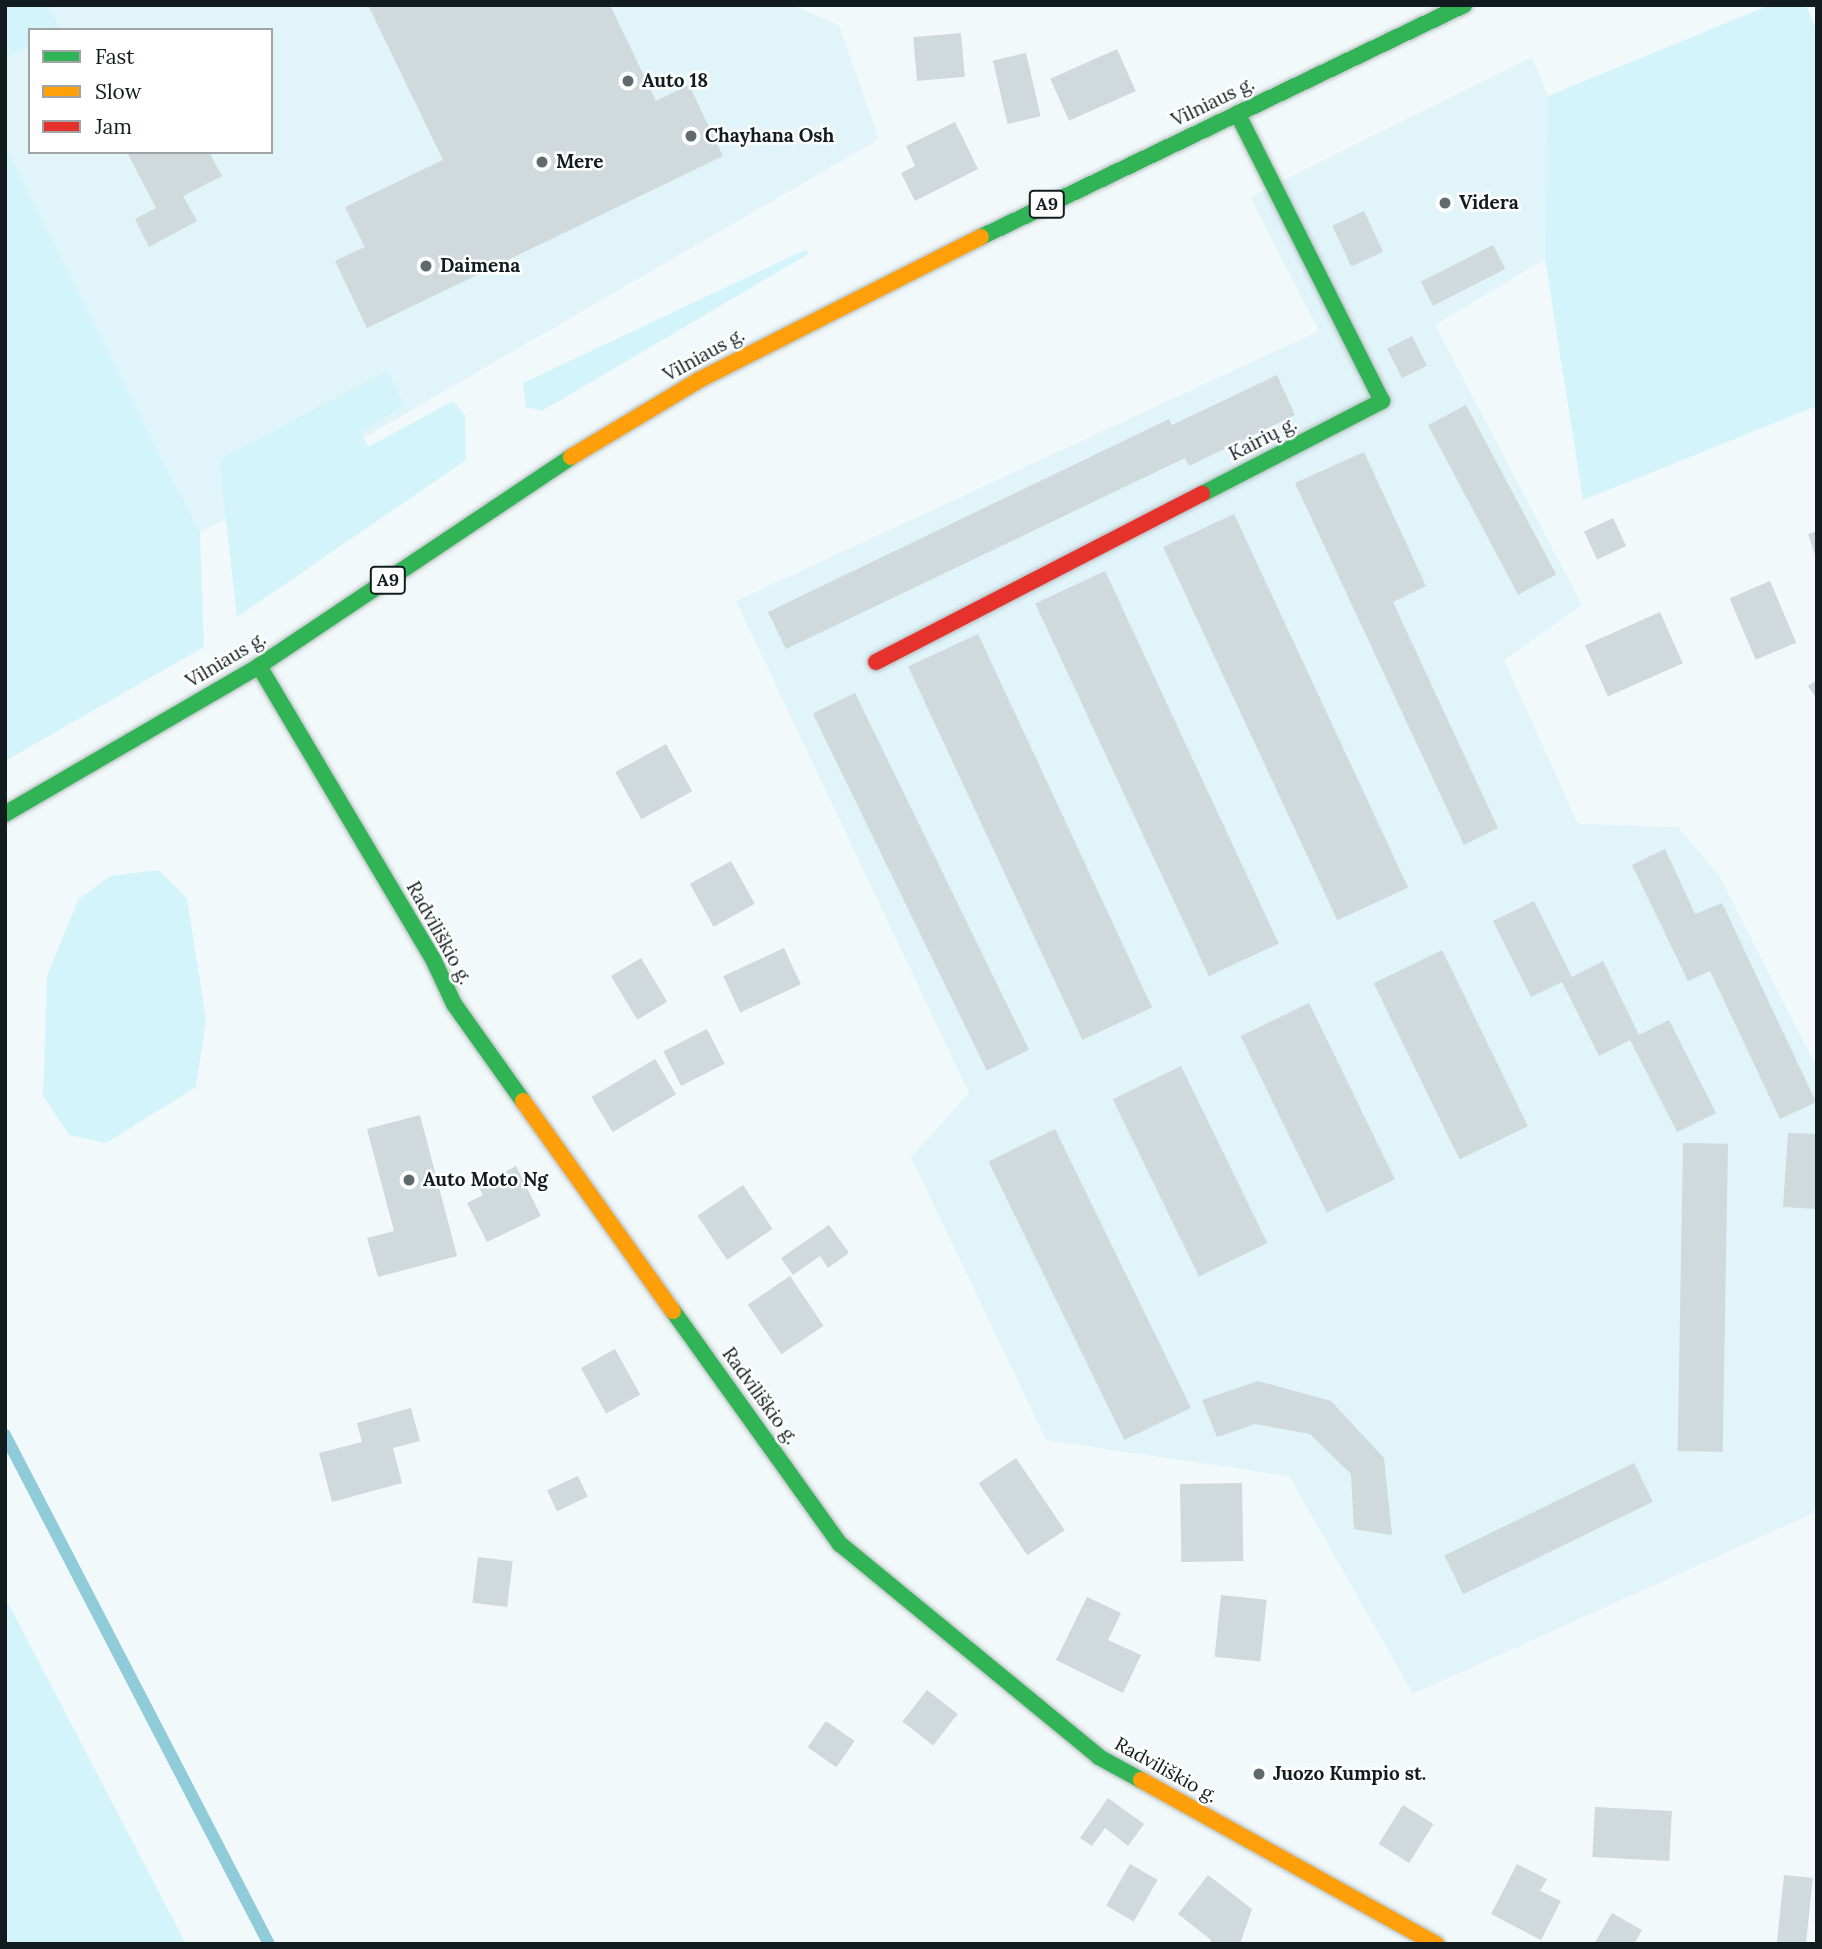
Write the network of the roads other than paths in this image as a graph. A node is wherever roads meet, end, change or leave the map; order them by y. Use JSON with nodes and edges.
{"nodes":[{"id":1,"x":1464,"y":5,"type":"edge"},
{"id":2,"x":1237,"y":113,"type":"junction"},
{"id":3,"x":876,"y":662,"type":"dead end"},
{"id":4,"x":259,"y":666,"type":"junction"},
{"id":5,"x":5,"y":814,"type":"edge"},
{"id":6,"x":1436,"y":1944,"type":"edge"}],
"edges":[{"from":1,"to":2,"type":"main road","name":"Vilniaus g.","number":"A9"},
{"from":2,"to":3,"type":"main road","name":"Kairių g."},
{"from":2,"to":4,"type":"main road","name":"Vilniaus g.","number":"A9"},
{"from":4,"to":5,"type":"main road","name":"Vilniaus g.","number":"A9"},
{"from":4,"to":6,"type":"main road","name":"Radviliškio g."}]}
